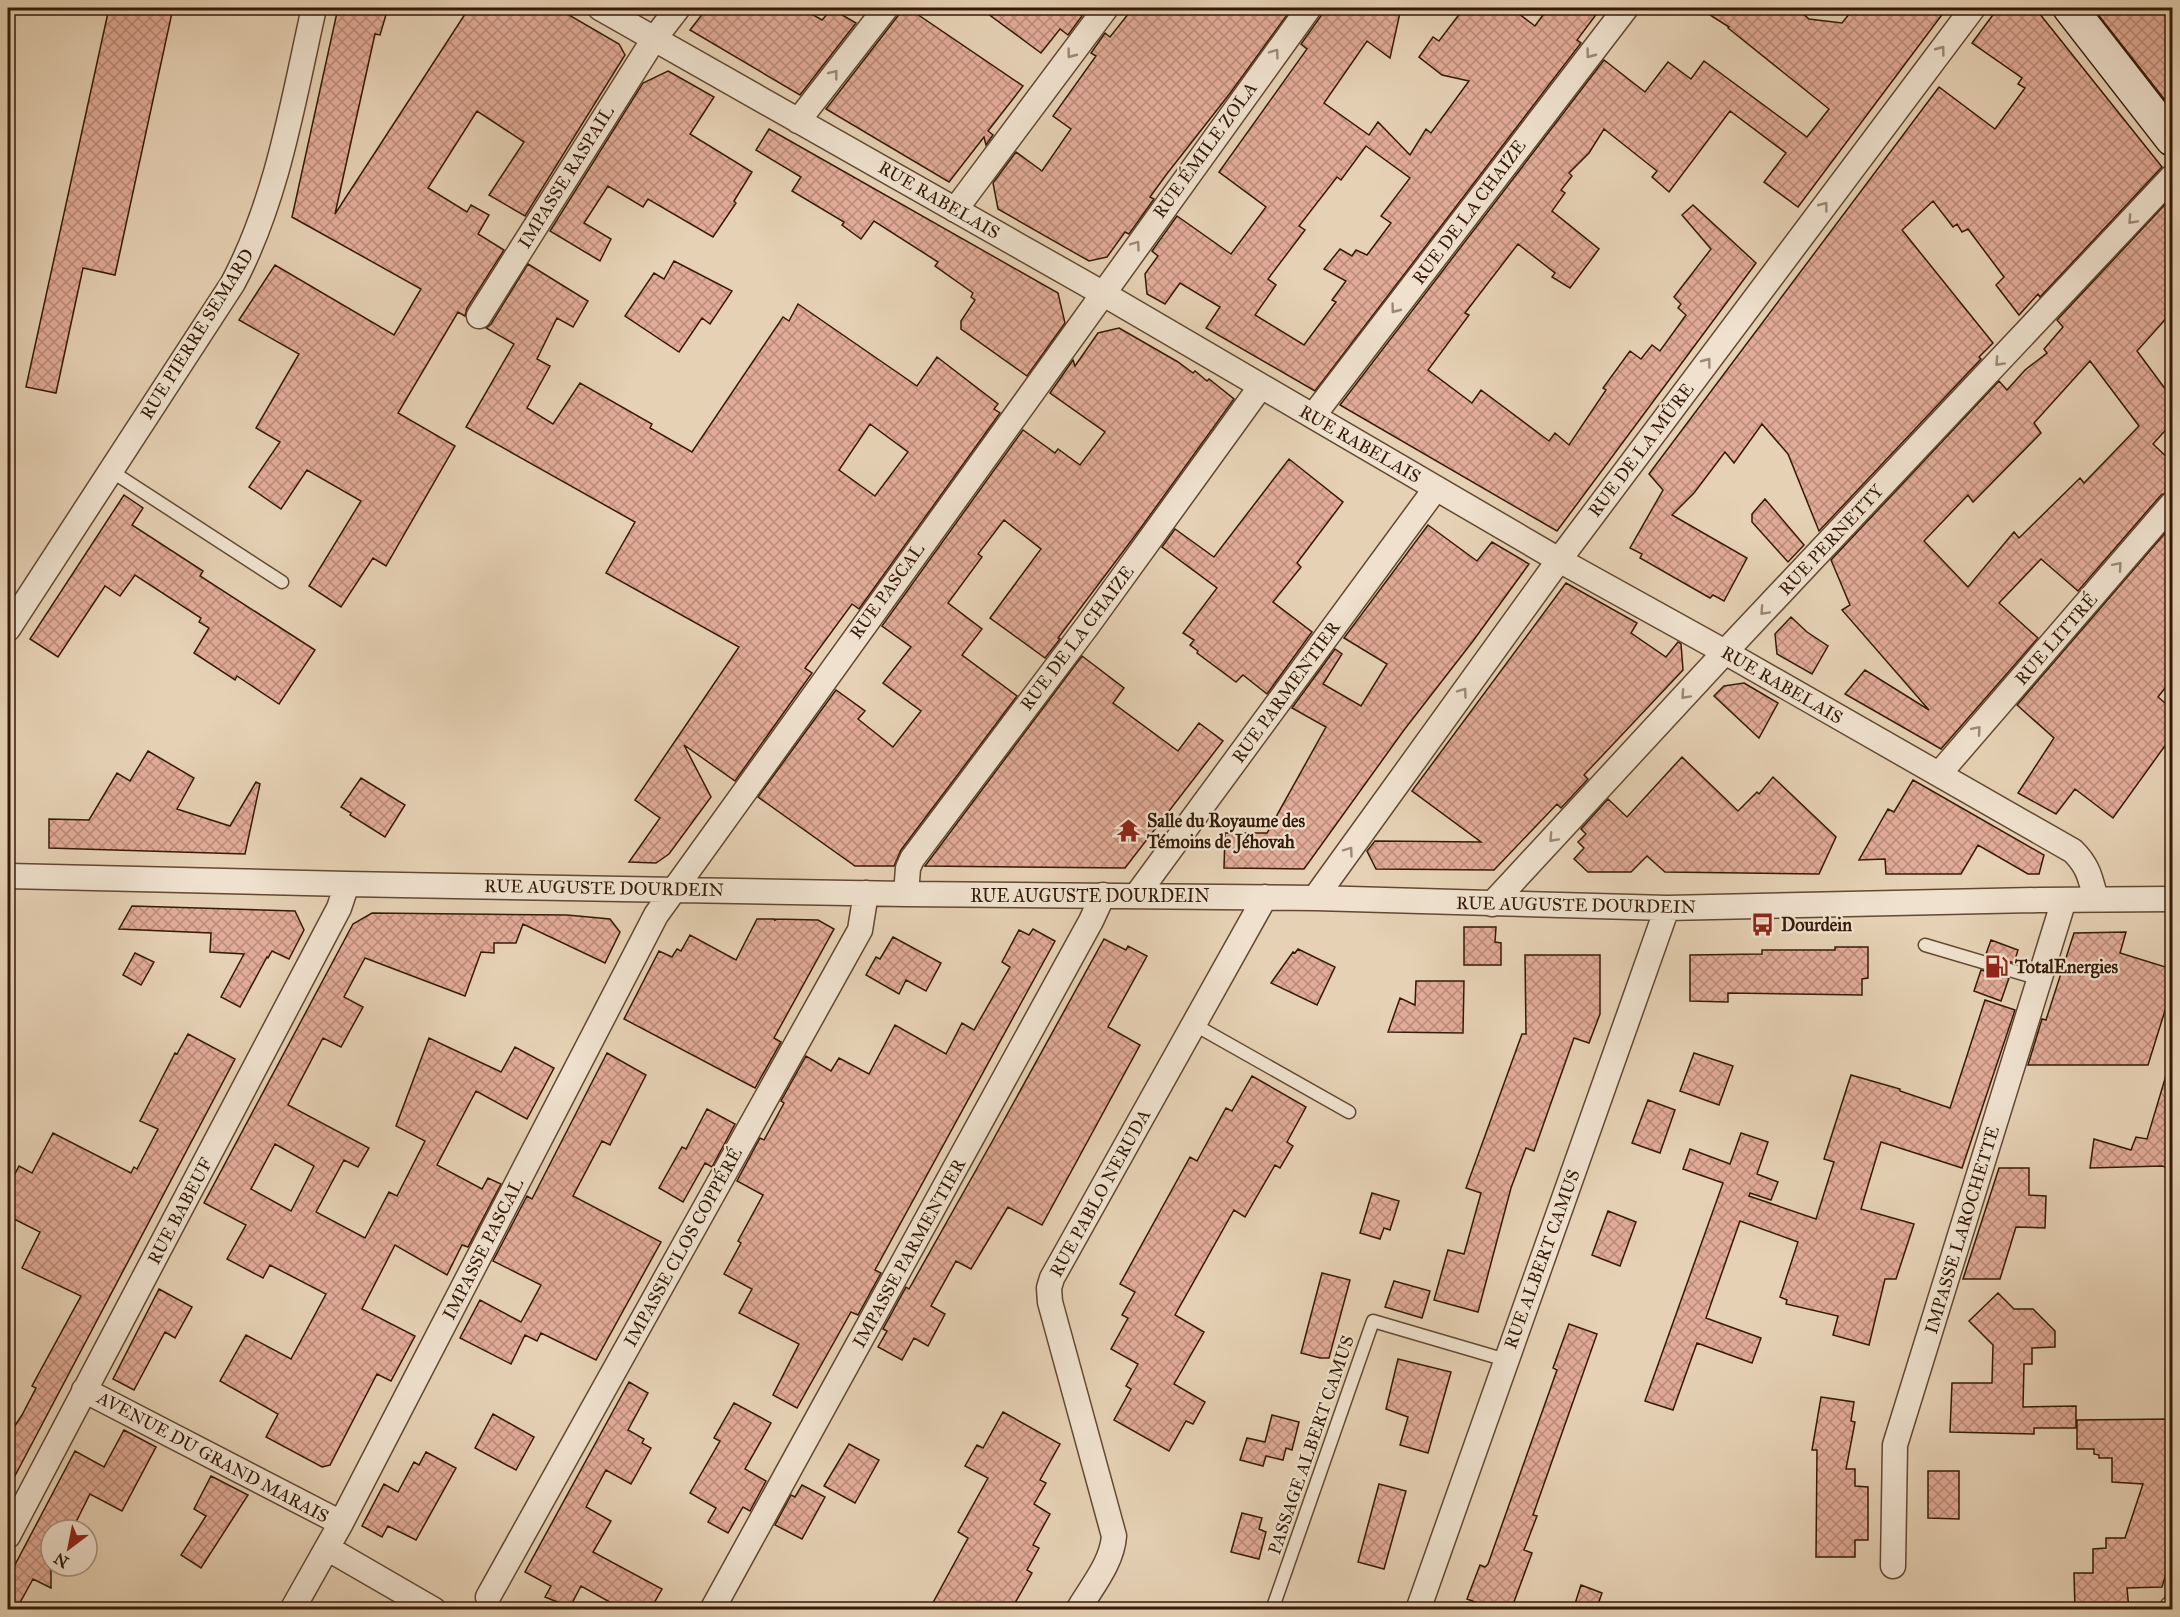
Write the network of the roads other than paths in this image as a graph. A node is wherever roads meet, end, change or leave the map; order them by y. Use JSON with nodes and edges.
{"nodes":[{"id":1,"x":314,"y":8,"type":"edge"},
{"id":2,"x":600,"y":8,"type":"edge"},
{"id":3,"x":678,"y":8,"type":"edge"},
{"id":4,"x":886,"y":8,"type":"edge"},
{"id":5,"x":1106,"y":8,"type":"edge"},
{"id":6,"x":1309,"y":8,"type":"edge"},
{"id":7,"x":1626,"y":8,"type":"edge"},
{"id":8,"x":1973,"y":8,"type":"edge"},
{"id":9,"x":2070,"y":8,"type":"edge"},
{"id":10,"x":654,"y":39,"type":"junction"},
{"id":11,"x":798,"y":121,"type":"junction"},
{"id":12,"x":2172,"y":139,"type":"edge"},
{"id":13,"x":2172,"y":177,"type":"edge"},
{"id":14,"x":955,"y":210,"type":"junction"},
{"id":15,"x":1102,"y":292,"type":"junction"},
{"id":16,"x":479,"y":316,"type":"dead end"},
{"id":17,"x":1261,"y":386,"type":"junction"},
{"id":18,"x":1313,"y":416,"type":"junction"},
{"id":19,"x":111,"y":471,"type":"junction"},
{"id":20,"x":1436,"y":488,"type":"junction"},
{"id":21,"x":2172,"y":504,"type":"edge"},
{"id":22,"x":1558,"y":560,"type":"junction"},
{"id":23,"x":282,"y":582,"type":"dead end"},
{"id":24,"x":8,"y":629,"type":"edge"},
{"id":25,"x":1725,"y":652,"type":"junction"},
{"id":26,"x":1939,"y":774,"type":"junction"},
{"id":27,"x":8,"y":876,"type":"edge"},
{"id":28,"x":347,"y":884,"type":"junction"},
{"id":29,"x":673,"y":889,"type":"junction"},
{"id":30,"x":866,"y":893,"type":"junction"},
{"id":31,"x":906,"y":894,"type":"junction"},
{"id":32,"x":1102,"y":895,"type":"junction"},
{"id":33,"x":1136,"y":896,"type":"junction"},
{"id":34,"x":1265,"y":897,"type":"junction"},
{"id":35,"x":1315,"y":898,"type":"junction"},
{"id":36,"x":2096,"y":899,"type":"junction"},
{"id":37,"x":2064,"y":900,"type":"junction"},
{"id":38,"x":2172,"y":900,"type":"edge"},
{"id":39,"x":1492,"y":904,"type":"junction"},
{"id":40,"x":1667,"y":908,"type":"junction"},
{"id":41,"x":1925,"y":945,"type":"dead end"},
{"id":42,"x":2040,"y":979,"type":"junction"},
{"id":43,"x":1195,"y":1024,"type":"junction"},
{"id":44,"x":1349,"y":1112,"type":"dead end"},
{"id":45,"x":1506,"y":1360,"type":"junction"},
{"id":46,"x":84,"y":1390,"type":"junction"},
{"id":47,"x":341,"y":1523,"type":"junction"},
{"id":48,"x":8,"y":1536,"type":"edge"},
{"id":49,"x":327,"y":1548,"type":"junction"},
{"id":50,"x":1893,"y":1566,"type":"dead end"},
{"id":51,"x":488,"y":1597,"type":"dead end"},
{"id":52,"x":292,"y":1610,"type":"edge"},
{"id":53,"x":434,"y":1610,"type":"edge"},
{"id":54,"x":712,"y":1610,"type":"edge"},
{"id":55,"x":1078,"y":1610,"type":"edge"},
{"id":56,"x":1272,"y":1610,"type":"edge"},
{"id":57,"x":1418,"y":1610,"type":"edge"}],
"edges":[{"from":1,"to":19,"type":"street","name":"RUE PIERRE SEMARD"},
{"from":2,"to":10,"type":"street","name":"RUE RABELAIS"},
{"from":3,"to":10,"type":"street","name":"IMPASSE RASPAIL"},
{"from":11,"to":4,"type":"street","one_way":true},
{"from":5,"to":14,"type":"street","one_way":true},
{"from":15,"to":6,"type":"street","name":"RUE ÉMILE ZOLA","one_way":true},
{"from":7,"to":18,"type":"street","name":"RUE DE LA CHAIZE","one_way":true},
{"from":22,"to":8,"type":"street","name":"RUE DE LA MÛRE","one_way":true},
{"from":9,"to":12,"type":"main road"},
{"from":10,"to":11,"type":"street","name":"RUE RABELAIS"},
{"from":10,"to":16,"type":"street","name":"IMPASSE RASPAIL"},
{"from":11,"to":14,"type":"street","name":"RUE RABELAIS"},
{"from":13,"to":25,"type":"street","name":"RUE PERNETTY","one_way":true},
{"from":14,"to":15,"type":"street","name":"RUE RABELAIS"},
{"from":15,"to":17,"type":"street","name":"RUE RABELAIS"},
{"from":15,"to":29,"type":"street","name":"RUE PASCAL"},
{"from":17,"to":18,"type":"street","name":"RUE RABELAIS"},
{"from":17,"to":31,"type":"street","name":"RUE DE LA CHAIZE"},
{"from":18,"to":20,"type":"street","name":"RUE RABELAIS"},
{"from":19,"to":23,"type":"lane"},
{"from":19,"to":24,"type":"street","name":"RUE PIERRE SEMARD"},
{"from":20,"to":22,"type":"street","name":"RUE RABELAIS"},
{"from":20,"to":33,"type":"street","name":"RUE PARMENTIER"},
{"from":26,"to":21,"type":"street","name":"RUE LITTRÉ","one_way":true},
{"from":22,"to":25,"type":"street","name":"RUE RABELAIS"},
{"from":35,"to":22,"type":"street","name":"RUE DE LA MÛRE","one_way":true},
{"from":25,"to":26,"type":"street","name":"RUE RABELAIS"},
{"from":25,"to":39,"type":"street","name":"RUE PERNETTY","one_way":true},
{"from":26,"to":36,"type":"street","name":"RUE RABELAIS"},
{"from":27,"to":28,"type":"street","name":"RUE AUGUSTE DOURDEIN"},
{"from":28,"to":29,"type":"street","name":"RUE AUGUSTE DOURDEIN"},
{"from":28,"to":46,"type":"street","name":"RUE BABEUF"},
{"from":29,"to":30,"type":"street","name":"RUE AUGUSTE DOURDEIN"},
{"from":29,"to":47,"type":"street","name":"IMPASSE PASCAL"},
{"from":30,"to":31,"type":"street","name":"RUE AUGUSTE DOURDEIN"},
{"from":30,"to":51,"type":"street","name":"IMPASSE CLOS COPPÉRÉ"},
{"from":31,"to":32,"type":"street","name":"RUE AUGUSTE DOURDEIN"},
{"from":32,"to":33,"type":"street","name":"RUE AUGUSTE DOURDEIN"},
{"from":32,"to":54,"type":"street","name":"IMPASSE PARMENTIER"},
{"from":33,"to":34,"type":"street","name":"RUE AUGUSTE DOURDEIN"},
{"from":34,"to":35,"type":"street","name":"RUE AUGUSTE DOURDEIN"},
{"from":34,"to":43,"type":"street","name":"RUE PABLO NERUDA"},
{"from":35,"to":39,"type":"street","name":"RUE AUGUSTE DOURDEIN"},
{"from":36,"to":37,"type":"street","name":"RUE AUGUSTE DOURDEIN"},
{"from":36,"to":38,"type":"street","name":"RUE AUGUSTE DOURDEIN"},
{"from":37,"to":40,"type":"street","name":"RUE AUGUSTE DOURDEIN"},
{"from":37,"to":42,"type":"street","name":"IMPASSE LAROCHETTE"},
{"from":39,"to":40,"type":"street","name":"RUE AUGUSTE DOURDEIN"},
{"from":40,"to":45,"type":"street","name":"RUE ALBERT CAMUS"},
{"from":41,"to":42,"type":"lane"},
{"from":42,"to":50,"type":"street","name":"IMPASSE LAROCHETTE"},
{"from":43,"to":44,"type":"lane"},
{"from":43,"to":55,"type":"street","name":"RUE PABLO NERUDA"},
{"from":45,"to":56,"type":"lane","name":"PASSAGE ALBERT CAMUS"},
{"from":45,"to":57,"type":"street","name":"RUE ALBERT CAMUS"},
{"from":46,"to":47,"type":"street","name":"AVENUE DU GRAND MARAIS"},
{"from":46,"to":48,"type":"street","name":"RUE BABEUF"},
{"from":47,"to":49,"type":"street","name":"IMPASSE PASCAL"},
{"from":49,"to":52,"type":"street","name":"IMPASSE PASCAL"},
{"from":49,"to":53,"type":"street","name":"AVENUE DU GRAND MARAIS"}]}
